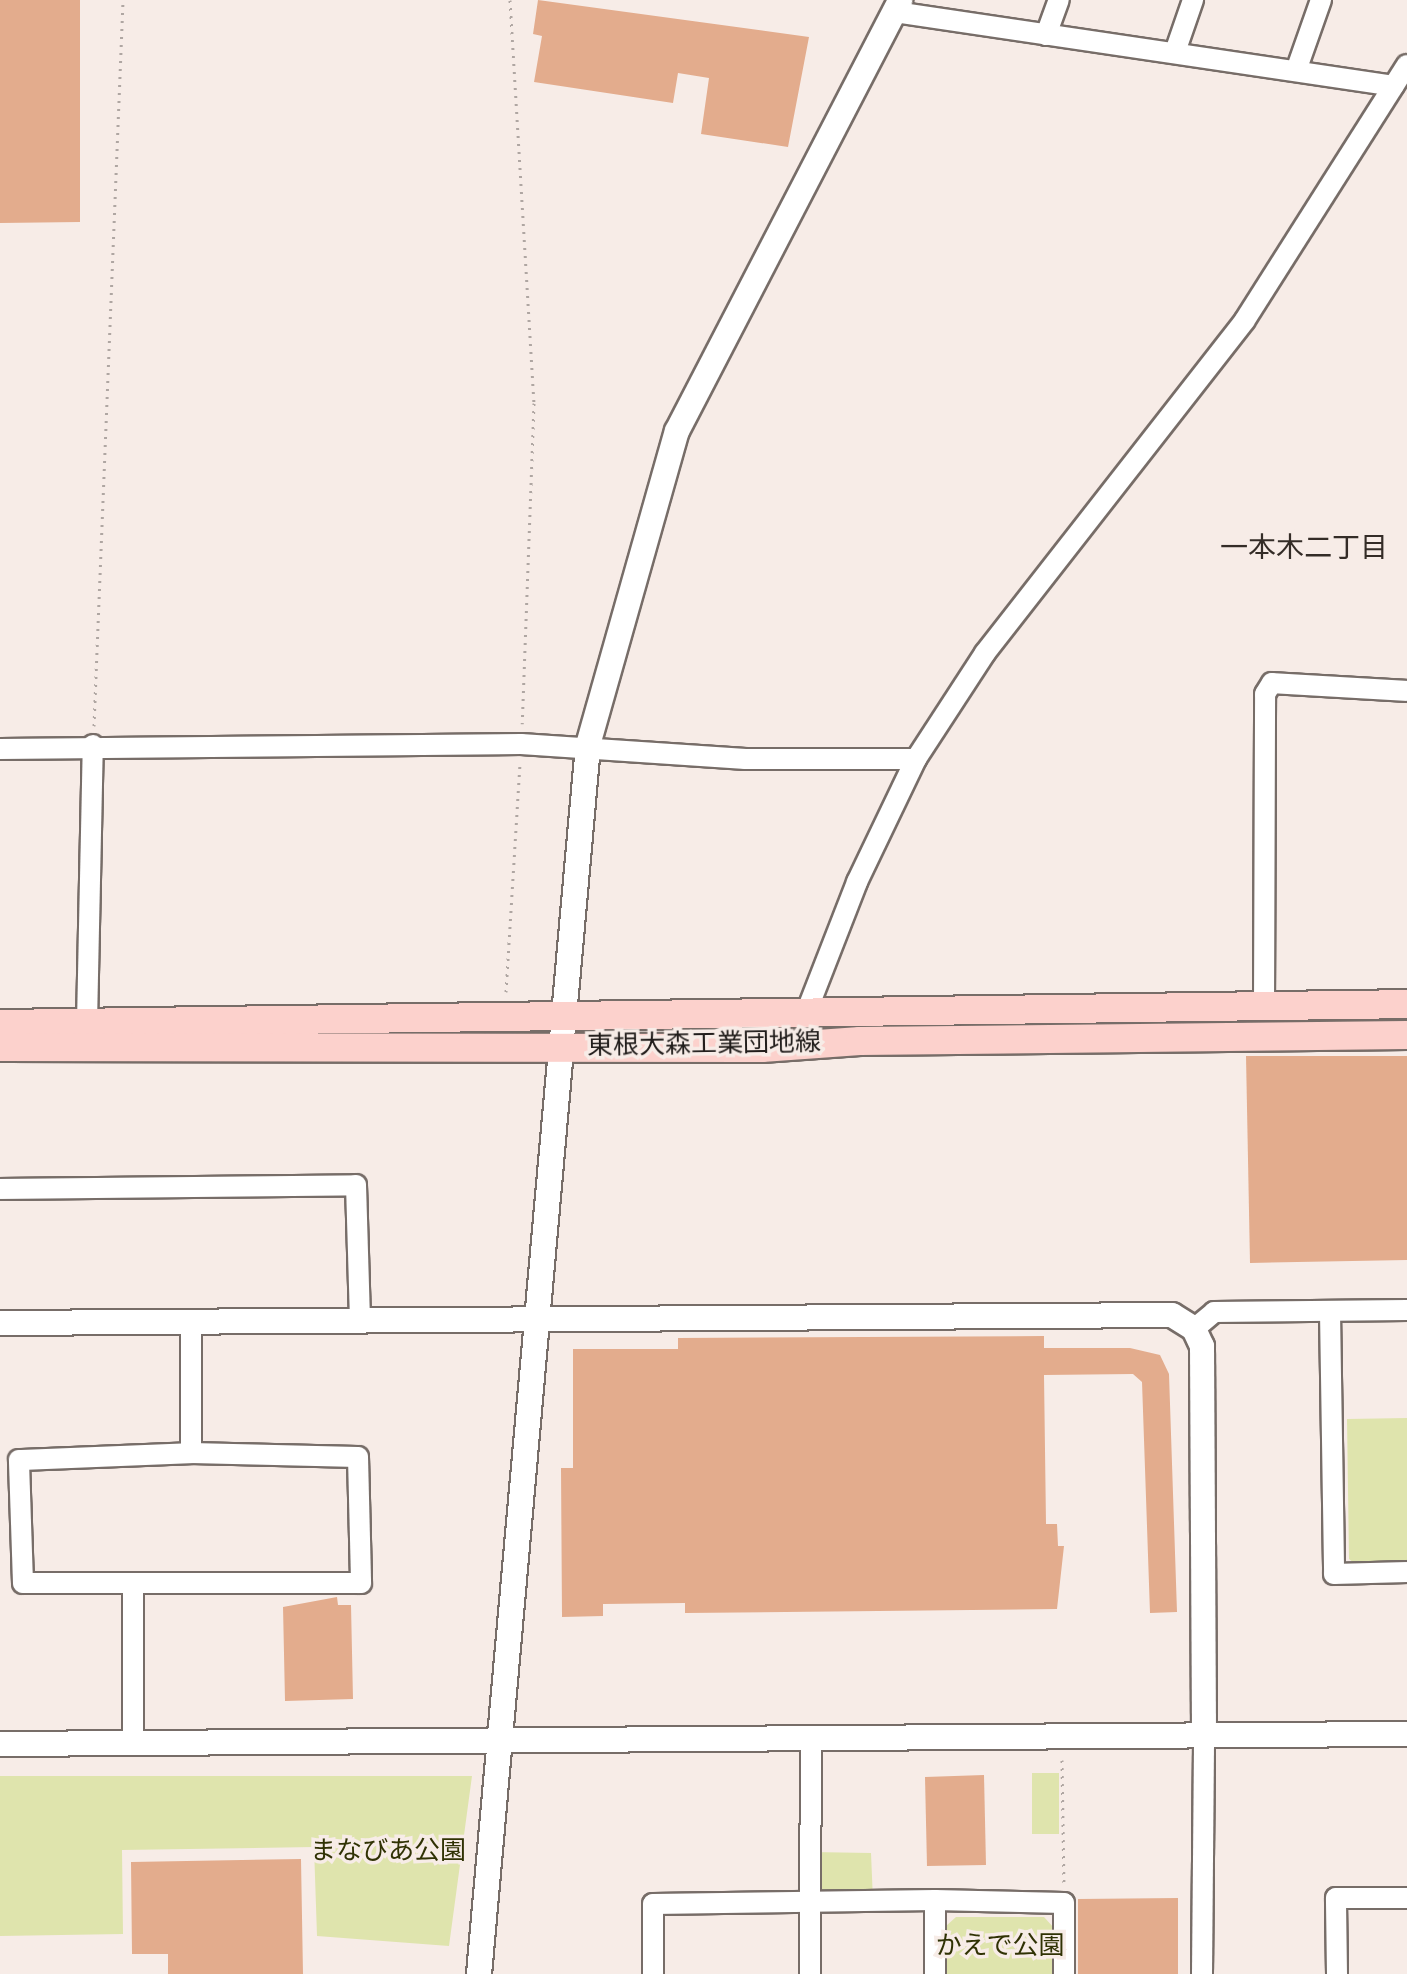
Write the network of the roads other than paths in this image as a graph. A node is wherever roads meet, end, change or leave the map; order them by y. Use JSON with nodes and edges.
{"nodes":[{"id":1,"x":1059,"y":0,"type":"edge"},
{"id":2,"x":1193,"y":0,"type":"edge"},
{"id":3,"x":1321,"y":0,"type":"edge"},
{"id":4,"x":897,"y":6,"type":"edge"},
{"id":5,"x":1046,"y":35,"type":"junction"},
{"id":6,"x":1175,"y":52,"type":"junction"},
{"id":7,"x":1407,"y":65,"type":"edge"},
{"id":8,"x":1297,"y":68,"type":"junction"},
{"id":9,"x":1394,"y":86,"type":"junction"},
{"id":10,"x":1407,"y":691,"type":"edge"},
{"id":11,"x":93,"y":745,"type":"junction"},
{"id":12,"x":588,"y":745,"type":"junction"},
{"id":13,"x":0,"y":749,"type":"edge"},
{"id":14,"x":916,"y":759,"type":"junction"},
{"id":15,"x":1407,"y":1004,"type":"edge"},
{"id":16,"x":1264,"y":1006,"type":"junction"},
{"id":17,"x":806,"y":1013,"type":"junction"},
{"id":18,"x":563,"y":1015,"type":"junction"},
{"id":19,"x":87,"y":1023,"type":"junction"},
{"id":20,"x":0,"y":1024,"type":"edge"},
{"id":21,"x":1407,"y":1035,"type":"edge"},
{"id":22,"x":564,"y":1045,"type":"junction"},
{"id":23,"x":0,"y":1047,"type":"edge"},
{"id":24,"x":0,"y":1189,"type":"edge"},
{"id":25,"x":1407,"y":1310,"type":"edge"},
{"id":26,"x":1330,"y":1312,"type":"junction"},
{"id":27,"x":360,"y":1317,"type":"junction"},
{"id":28,"x":541,"y":1318,"type":"junction"},
{"id":29,"x":191,"y":1321,"type":"junction"},
{"id":30,"x":0,"y":1323,"type":"edge"},
{"id":31,"x":1194,"y":1329,"type":"junction"},
{"id":32,"x":191,"y":1453,"type":"junction"},
{"id":33,"x":1407,"y":1572,"type":"edge"},
{"id":34,"x":133,"y":1588,"type":"junction"},
{"id":35,"x":1407,"y":1734,"type":"edge"},
{"id":36,"x":1204,"y":1739,"type":"junction"},
{"id":37,"x":811,"y":1741,"type":"junction"},
{"id":38,"x":502,"y":1742,"type":"junction"},
{"id":39,"x":133,"y":1743,"type":"junction"},
{"id":40,"x":0,"y":1744,"type":"edge"},
{"id":41,"x":1407,"y":1898,"type":"edge"},
{"id":42,"x":935,"y":1900,"type":"junction"},
{"id":43,"x":811,"y":1902,"type":"junction"},
{"id":44,"x":479,"y":1974,"type":"edge"},
{"id":45,"x":653,"y":1974,"type":"edge"},
{"id":46,"x":810,"y":1974,"type":"edge"},
{"id":47,"x":935,"y":1974,"type":"edge"},
{"id":48,"x":1064,"y":1974,"type":"edge"},
{"id":49,"x":1202,"y":1974,"type":"edge"},
{"id":50,"x":1337,"y":1974,"type":"edge"}],
"edges":[{"from":1,"to":5,"type":"street"},
{"from":2,"to":6,"type":"street"},
{"from":3,"to":8,"type":"street"},
{"from":4,"to":5,"type":"street"},
{"from":4,"to":12,"type":"street"},
{"from":5,"to":6,"type":"street"},
{"from":6,"to":8,"type":"street"},
{"from":7,"to":9,"type":"street"},
{"from":8,"to":9,"type":"street"},
{"from":9,"to":14,"type":"street"},
{"from":10,"to":16,"type":"street"},
{"from":11,"to":12,"type":"street"},
{"from":11,"to":13,"type":"street"},
{"from":11,"to":19,"type":"street"},
{"from":12,"to":14,"type":"street"},
{"from":12,"to":18,"type":"street"},
{"from":14,"to":17,"type":"street"},
{"from":15,"to":16,"type":"main road","name":"東根大森工業団地線"},
{"from":16,"to":17,"type":"main road","name":"東根大森工業団地線"},
{"from":17,"to":18,"type":"main road","name":"東根大森工業団地線"},
{"from":18,"to":19,"type":"main road","name":"東根大森工業団地線"},
{"from":18,"to":22,"type":"street"},
{"from":19,"to":20,"type":"main road","name":"東根大森工業団地線"},
{"from":21,"to":22,"type":"main road","name":"東根大森工業団地線"},
{"from":22,"to":23,"type":"main road","name":"東根大森工業団地線"},
{"from":22,"to":28,"type":"street"},
{"from":24,"to":27,"type":"street"},
{"from":25,"to":26,"type":"street"},
{"from":26,"to":31,"type":"street"},
{"from":26,"to":33,"type":"street"},
{"from":27,"to":28,"type":"street"},
{"from":27,"to":29,"type":"street"},
{"from":28,"to":31,"type":"street"},
{"from":28,"to":38,"type":"street"},
{"from":29,"to":30,"type":"street"},
{"from":29,"to":32,"type":"street"},
{"from":31,"to":36,"type":"street"},
{"from":32,"to":34,"type":"street"},
{"from":32,"to":34,"type":"street"},
{"from":34,"to":39,"type":"street"},
{"from":35,"to":36,"type":"street"},
{"from":36,"to":37,"type":"street"},
{"from":36,"to":49,"type":"street"},
{"from":37,"to":38,"type":"street"},
{"from":37,"to":43,"type":"street"},
{"from":38,"to":39,"type":"street"},
{"from":38,"to":44,"type":"street"},
{"from":39,"to":40,"type":"street"},
{"from":41,"to":50,"type":"street"},
{"from":42,"to":43,"type":"street"},
{"from":42,"to":47,"type":"street"},
{"from":42,"to":48,"type":"street"},
{"from":43,"to":45,"type":"street"},
{"from":43,"to":46,"type":"street"}]}
